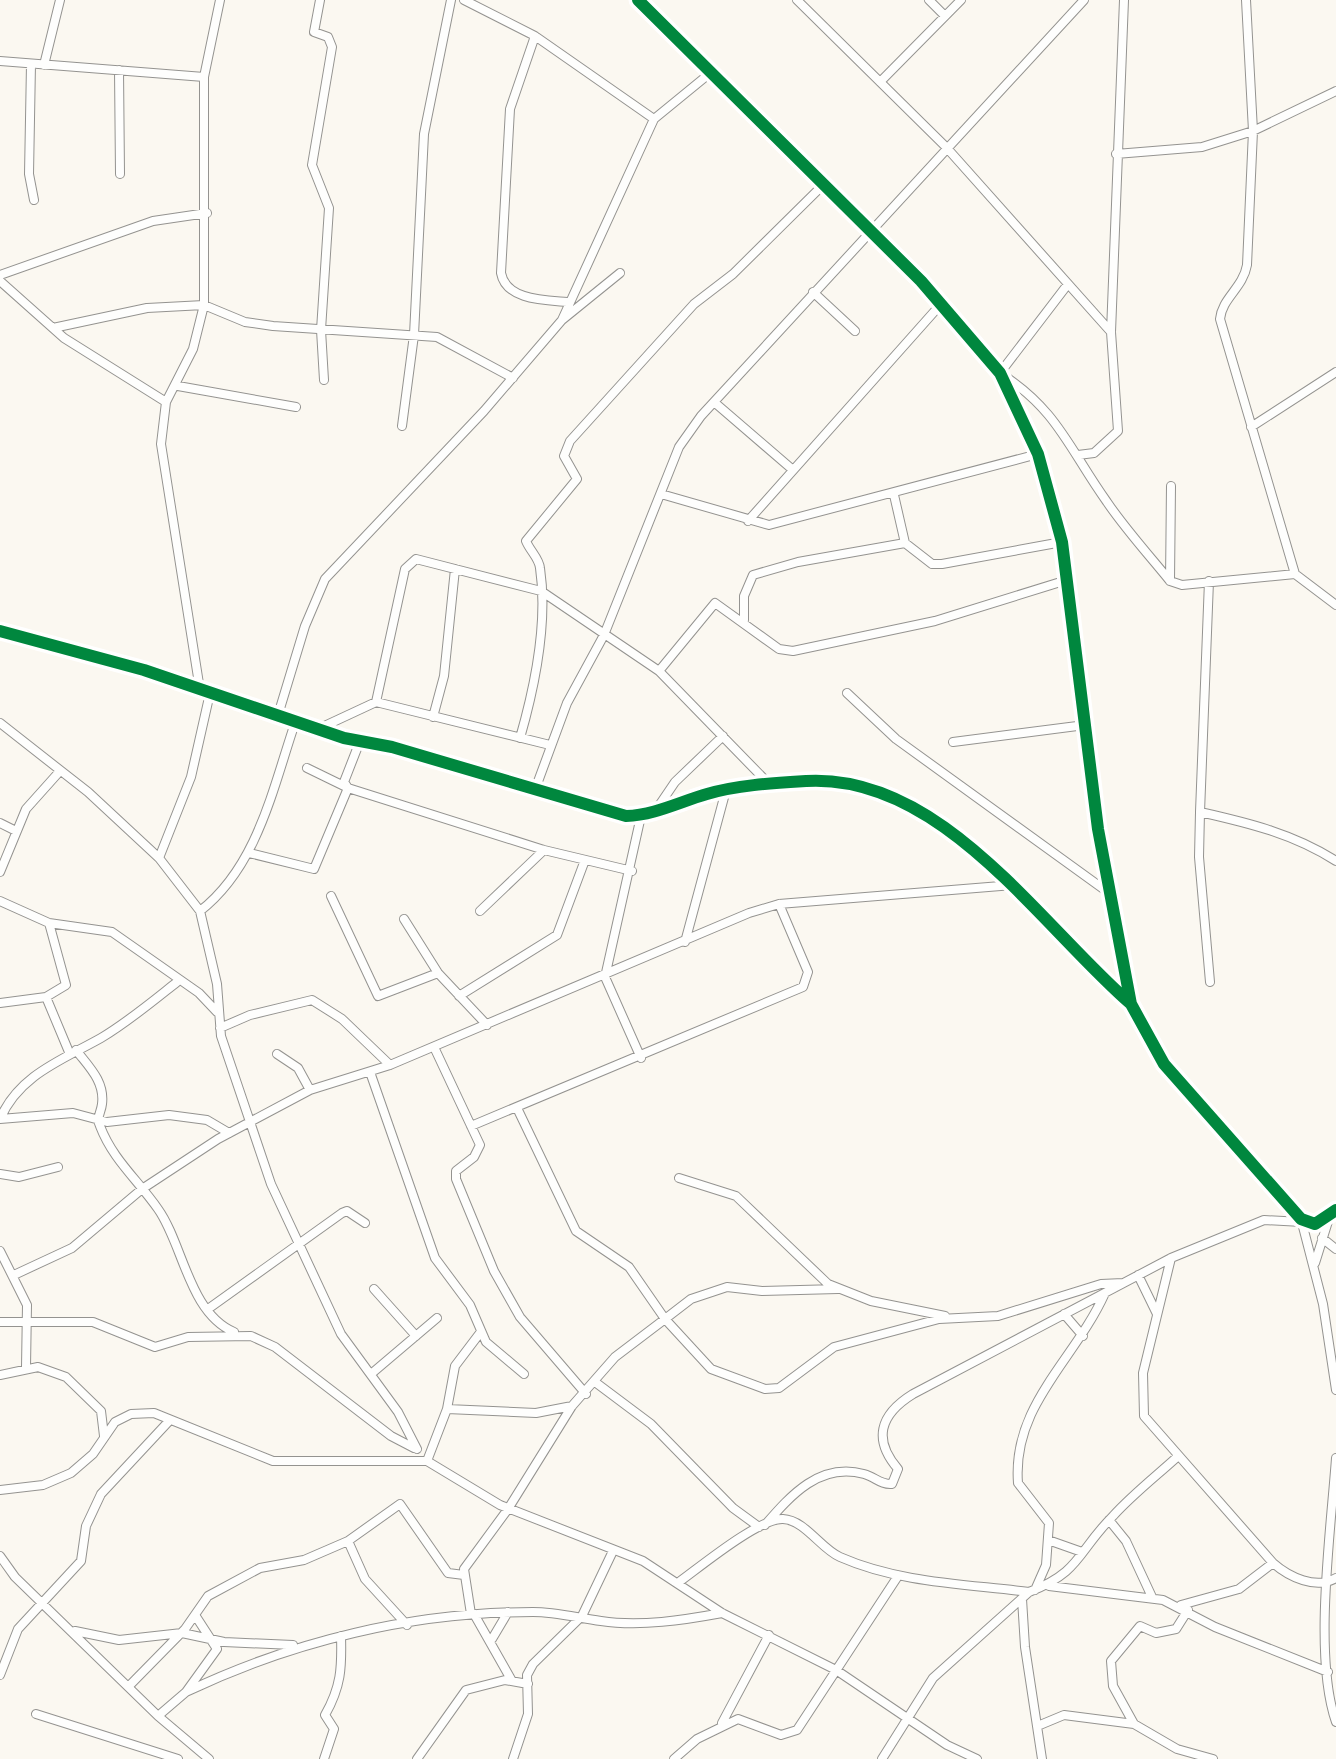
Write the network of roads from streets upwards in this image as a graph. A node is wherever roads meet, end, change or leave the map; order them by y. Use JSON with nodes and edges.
{"nodes":[{"id":1,"x":60,"y":0,"type":"edge"},
{"id":2,"x":220,"y":0,"type":"edge"},
{"id":3,"x":320,"y":0,"type":"edge"},
{"id":4,"x":450,"y":0,"type":"edge"},
{"id":5,"x":464,"y":0,"type":"edge"},
{"id":6,"x":638,"y":0,"type":"edge"},
{"id":7,"x":797,"y":0,"type":"edge"},
{"id":8,"x":929,"y":0,"type":"edge"},
{"id":9,"x":961,"y":0,"type":"edge"},
{"id":10,"x":1084,"y":0,"type":"edge"},
{"id":11,"x":1124,"y":0,"type":"edge"},
{"id":12,"x":1246,"y":0,"type":"edge"},
{"id":13,"x":945,"y":16,"type":"junction"},
{"id":14,"x":536,"y":36,"type":"junction"},
{"id":15,"x":0,"y":61,"type":"edge"},
{"id":16,"x":32,"y":64,"type":"junction"},
{"id":17,"x":44,"y":64,"type":"junction"},
{"id":18,"x":119,"y":70,"type":"junction"},
{"id":19,"x":710,"y":74,"type":"junction"},
{"id":20,"x":204,"y":77,"type":"junction"},
{"id":21,"x":880,"y":82,"type":"junction"},
{"id":22,"x":1336,"y":91,"type":"edge"},
{"id":23,"x":654,"y":118,"type":"junction"},
{"id":24,"x":1253,"y":131,"type":"junction"},
{"id":25,"x":946,"y":147,"type":"junction"},
{"id":26,"x":1116,"y":154,"type":"junction"},
{"id":27,"x":120,"y":174,"type":"dead end"},
{"id":28,"x":822,"y":186,"type":"junction"},
{"id":29,"x":34,"y":200,"type":"dead end"},
{"id":30,"x":207,"y":213,"type":"junction"},
{"id":31,"x":868,"y":231,"type":"junction"},
{"id":32,"x":620,"y":273,"type":"dead end"},
{"id":33,"x":0,"y":278,"type":"edge"},
{"id":34,"x":1068,"y":284,"type":"junction"},
{"id":35,"x":813,"y":292,"type":"junction"},
{"id":36,"x":567,"y":302,"type":"junction"},
{"id":37,"x":941,"y":304,"type":"junction"},
{"id":38,"x":204,"y":305,"type":"junction"},
{"id":39,"x":562,"y":320,"type":"junction"},
{"id":40,"x":53,"y":328,"type":"junction"},
{"id":41,"x":321,"y":330,"type":"junction"},
{"id":42,"x":855,"y":331,"type":"dead end"},
{"id":43,"x":1111,"y":332,"type":"junction"},
{"id":44,"x":414,"y":335,"type":"junction"},
{"id":45,"x":1336,"y":372,"type":"edge"},
{"id":46,"x":1000,"y":373,"type":"junction"},
{"id":47,"x":513,"y":378,"type":"junction"},
{"id":48,"x":324,"y":380,"type":"dead end"},
{"id":49,"x":178,"y":386,"type":"junction"},
{"id":50,"x":166,"y":402,"type":"junction"},
{"id":51,"x":714,"y":402,"type":"junction"},
{"id":52,"x":296,"y":407,"type":"dead end"},
{"id":53,"x":402,"y":426,"type":"dead end"},
{"id":54,"x":1251,"y":427,"type":"junction"},
{"id":55,"x":1038,"y":454,"type":"junction"},
{"id":56,"x":1078,"y":455,"type":"junction"},
{"id":57,"x":793,"y":470,"type":"junction"},
{"id":58,"x":1171,"y":486,"type":"dead end"},
{"id":59,"x":661,"y":494,"type":"junction"},
{"id":60,"x":894,"y":495,"type":"junction"},
{"id":61,"x":748,"y":521,"type":"junction"},
{"id":62,"x":1062,"y":542,"type":"junction"},
{"id":63,"x":905,"y":544,"type":"junction"},
{"id":64,"x":455,"y":569,"type":"junction"},
{"id":65,"x":1295,"y":574,"type":"junction"},
{"id":66,"x":1067,"y":580,"type":"junction"},
{"id":67,"x":1170,"y":580,"type":"junction"},
{"id":68,"x":1209,"y":582,"type":"junction"},
{"id":69,"x":541,"y":591,"type":"junction"},
{"id":70,"x":1336,"y":606,"type":"edge"},
{"id":71,"x":744,"y":620,"type":"junction"},
{"id":72,"x":0,"y":631,"type":"edge"},
{"id":73,"x":604,"y":635,"type":"junction"},
{"id":74,"x":659,"y":671,"type":"junction"},
{"id":75,"x":200,"y":690,"type":"junction"},
{"id":76,"x":210,"y":693,"type":"junction"},
{"id":77,"x":847,"y":693,"type":"dead end"},
{"id":78,"x":376,"y":702,"type":"junction"},
{"id":79,"x":278,"y":715,"type":"junction"},
{"id":80,"x":433,"y":717,"type":"junction"},
{"id":81,"x":296,"y":720,"type":"junction"},
{"id":82,"x":0,"y":723,"type":"edge"},
{"id":83,"x":1085,"y":725,"type":"junction"},
{"id":84,"x":318,"y":728,"type":"junction"},
{"id":85,"x":723,"y":736,"type":"junction"},
{"id":86,"x":520,"y":738,"type":"junction"},
{"id":87,"x":360,"y":741,"type":"junction"},
{"id":88,"x":954,"y":742,"type":"dead end"},
{"id":89,"x":550,"y":745,"type":"junction"},
{"id":90,"x":307,"y":768,"type":"dead end"},
{"id":91,"x":60,"y":771,"type":"junction"},
{"id":92,"x":770,"y":785,"type":"junction"},
{"id":93,"x":536,"y":787,"type":"junction"},
{"id":94,"x":347,"y":788,"type":"junction"},
{"id":95,"x":726,"y":790,"type":"junction"},
{"id":96,"x":654,"y":812,"type":"junction"},
{"id":97,"x":1200,"y":812,"type":"junction"},
{"id":98,"x":641,"y":816,"type":"junction"},
{"id":99,"x":0,"y":823,"type":"edge"},
{"id":100,"x":16,"y":831,"type":"junction"},
{"id":101,"x":544,"y":850,"type":"junction"},
{"id":102,"x":250,"y":854,"type":"junction"},
{"id":103,"x":159,"y":858,"type":"junction"},
{"id":104,"x":584,"y":860,"type":"junction"},
{"id":105,"x":1336,"y":861,"type":"edge"},
{"id":106,"x":632,"y":871,"type":"junction"},
{"id":107,"x":0,"y":872,"type":"edge"},
{"id":108,"x":1014,"y":885,"type":"junction"},
{"id":109,"x":1109,"y":893,"type":"junction"},
{"id":110,"x":331,"y":896,"type":"dead end"},
{"id":111,"x":0,"y":901,"type":"edge"},
{"id":112,"x":780,"y":904,"type":"junction"},
{"id":113,"x":200,"y":911,"type":"junction"},
{"id":114,"x":480,"y":911,"type":"dead end"},
{"id":115,"x":404,"y":919,"type":"dead end"},
{"id":116,"x":49,"y":923,"type":"junction"},
{"id":117,"x":684,"y":942,"type":"junction"},
{"id":118,"x":438,"y":973,"type":"junction"},
{"id":119,"x":606,"y":977,"type":"junction"},
{"id":120,"x":177,"y":982,"type":"junction"},
{"id":121,"x":1210,"y":982,"type":"dead end"},
{"id":122,"x":459,"y":996,"type":"junction"},
{"id":123,"x":46,"y":997,"type":"junction"},
{"id":124,"x":0,"y":1004,"type":"edge"},
{"id":125,"x":1131,"y":1004,"type":"junction"},
{"id":126,"x":217,"y":1013,"type":"junction"},
{"id":127,"x":487,"y":1025,"type":"junction"},
{"id":128,"x":220,"y":1028,"type":"junction"},
{"id":129,"x":434,"y":1047,"type":"junction"},
{"id":130,"x":73,"y":1051,"type":"junction"},
{"id":131,"x":277,"y":1054,"type":"dead end"},
{"id":132,"x":641,"y":1058,"type":"junction"},
{"id":133,"x":390,"y":1065,"type":"junction"},
{"id":134,"x":370,"y":1072,"type":"junction"},
{"id":135,"x":310,"y":1090,"type":"junction"},
{"id":136,"x":518,"y":1110,"type":"junction"},
{"id":137,"x":97,"y":1120,"type":"junction"},
{"id":138,"x":252,"y":1122,"type":"junction"},
{"id":139,"x":471,"y":1126,"type":"junction"},
{"id":140,"x":229,"y":1134,"type":"junction"},
{"id":141,"x":58,"y":1167,"type":"dead end"},
{"id":142,"x":0,"y":1174,"type":"edge"},
{"id":143,"x":679,"y":1178,"type":"dead end"},
{"id":144,"x":142,"y":1190,"type":"junction"},
{"id":145,"x":1333,"y":1212,"type":"edge"},
{"id":146,"x":1301,"y":1220,"type":"junction"},
{"id":147,"x":365,"y":1223,"type":"dead end"},
{"id":148,"x":1322,"y":1238,"type":"junction"},
{"id":149,"x":300,"y":1240,"type":"junction"},
{"id":150,"x":1336,"y":1248,"type":"edge"},
{"id":151,"x":0,"y":1251,"type":"edge"},
{"id":152,"x":1170,"y":1258,"type":"junction"},
{"id":153,"x":1313,"y":1268,"type":"junction"},
{"id":154,"x":14,"y":1275,"type":"junction"},
{"id":155,"x":1138,"y":1276,"type":"junction"},
{"id":156,"x":1123,"y":1283,"type":"junction"},
{"id":157,"x":374,"y":1289,"type":"dead end"},
{"id":158,"x":838,"y":1290,"type":"junction"},
{"id":159,"x":1105,"y":1293,"type":"junction"},
{"id":160,"x":208,"y":1309,"type":"junction"},
{"id":161,"x":1064,"y":1314,"type":"junction"},
{"id":162,"x":1157,"y":1314,"type":"junction"},
{"id":163,"x":437,"y":1318,"type":"dead end"},
{"id":164,"x":954,"y":1318,"type":"junction"},
{"id":165,"x":665,"y":1319,"type":"junction"},
{"id":166,"x":28,"y":1320,"type":"junction"},
{"id":167,"x":0,"y":1322,"type":"edge"},
{"id":168,"x":236,"y":1333,"type":"junction"},
{"id":169,"x":480,"y":1333,"type":"junction"},
{"id":170,"x":416,"y":1336,"type":"junction"},
{"id":171,"x":1083,"y":1336,"type":"junction"},
{"id":172,"x":26,"y":1367,"type":"junction"},
{"id":173,"x":371,"y":1374,"type":"junction"},
{"id":174,"x":524,"y":1374,"type":"dead end"},
{"id":175,"x":0,"y":1375,"type":"edge"},
{"id":176,"x":595,"y":1382,"type":"junction"},
{"id":177,"x":1336,"y":1390,"type":"edge"},
{"id":178,"x":586,"y":1394,"type":"junction"},
{"id":179,"x":572,"y":1406,"type":"junction"},
{"id":180,"x":448,"y":1410,"type":"junction"},
{"id":181,"x":170,"y":1420,"type":"junction"},
{"id":182,"x":104,"y":1436,"type":"junction"},
{"id":183,"x":416,"y":1449,"type":"junction"},
{"id":184,"x":1176,"y":1458,"type":"junction"},
{"id":185,"x":1336,"y":1458,"type":"edge"},
{"id":186,"x":423,"y":1461,"type":"junction"},
{"id":187,"x":0,"y":1490,"type":"edge"},
{"id":188,"x":508,"y":1509,"type":"junction"},
{"id":189,"x":1109,"y":1520,"type":"junction"},
{"id":190,"x":762,"y":1526,"type":"junction"},
{"id":191,"x":1048,"y":1540,"type":"junction"},
{"id":192,"x":348,"y":1541,"type":"junction"},
{"id":193,"x":1082,"y":1552,"type":"junction"},
{"id":194,"x":612,"y":1553,"type":"junction"},
{"id":195,"x":0,"y":1556,"type":"edge"},
{"id":196,"x":1273,"y":1564,"type":"junction"},
{"id":197,"x":464,"y":1575,"type":"junction"},
{"id":198,"x":898,"y":1576,"type":"junction"},
{"id":199,"x":1332,"y":1580,"type":"edge"},
{"id":200,"x":678,"y":1582,"type":"junction"},
{"id":201,"x":1049,"y":1586,"type":"junction"},
{"id":202,"x":1029,"y":1594,"type":"junction"},
{"id":203,"x":1152,"y":1597,"type":"junction"},
{"id":204,"x":41,"y":1602,"type":"junction"},
{"id":205,"x":1184,"y":1608,"type":"junction"},
{"id":206,"x":508,"y":1612,"type":"junction"},
{"id":207,"x":722,"y":1613,"type":"junction"},
{"id":208,"x":473,"y":1614,"type":"junction"},
{"id":209,"x":195,"y":1615,"type":"junction"},
{"id":210,"x":582,"y":1616,"type":"junction"},
{"id":211,"x":407,"y":1625,"type":"junction"},
{"id":212,"x":72,"y":1630,"type":"junction"},
{"id":213,"x":182,"y":1633,"type":"junction"},
{"id":214,"x":340,"y":1636,"type":"junction"},
{"id":215,"x":770,"y":1636,"type":"junction"},
{"id":216,"x":492,"y":1639,"type":"junction"},
{"id":217,"x":214,"y":1641,"type":"junction"},
{"id":218,"x":298,"y":1646,"type":"junction"},
{"id":219,"x":836,"y":1670,"type":"junction"},
{"id":220,"x":1331,"y":1673,"type":"edge"},
{"id":221,"x":0,"y":1675,"type":"edge"},
{"id":222,"x":512,"y":1682,"type":"junction"},
{"id":223,"x":528,"y":1684,"type":"junction"},
{"id":224,"x":129,"y":1686,"type":"junction"},
{"id":225,"x":186,"y":1692,"type":"junction"},
{"id":226,"x":36,"y":1714,"type":"dead end"},
{"id":227,"x":158,"y":1716,"type":"junction"},
{"id":228,"x":907,"y":1719,"type":"junction"},
{"id":229,"x":1336,"y":1722,"type":"edge"},
{"id":230,"x":1134,"y":1724,"type":"junction"},
{"id":231,"x":1040,"y":1725,"type":"junction"},
{"id":232,"x":720,"y":1727,"type":"junction"},
{"id":233,"x":947,"y":1746,"type":"junction"},
{"id":234,"x":178,"y":1759,"type":"edge"},
{"id":235,"x":209,"y":1759,"type":"edge"},
{"id":236,"x":324,"y":1759,"type":"edge"},
{"id":237,"x":417,"y":1759,"type":"edge"},
{"id":238,"x":514,"y":1759,"type":"edge"},
{"id":239,"x":674,"y":1759,"type":"edge"},
{"id":240,"x":882,"y":1759,"type":"edge"},
{"id":241,"x":944,"y":1759,"type":"edge"},
{"id":242,"x":977,"y":1759,"type":"edge"},
{"id":243,"x":1042,"y":1759,"type":"edge"},
{"id":244,"x":1213,"y":1759,"type":"edge"}],
"edges":[{"from":1,"to":17,"type":"street"},
{"from":2,"to":20,"type":"street"},
{"from":3,"to":41,"type":"street"},
{"from":4,"to":44,"type":"street"},
{"from":5,"to":14,"type":"street"},
{"from":6,"to":19,"type":"street"},
{"from":7,"to":21,"type":"street"},
{"from":8,"to":13,"type":"street"},
{"from":9,"to":13,"type":"street"},
{"from":10,"to":25,"type":"street"},
{"from":11,"to":26,"type":"street"},
{"from":12,"to":24,"type":"street"},
{"from":13,"to":21,"type":"street"},
{"from":14,"to":23,"type":"street"},
{"from":14,"to":36,"type":"street"},
{"from":15,"to":16,"type":"street"},
{"from":16,"to":17,"type":"street"},
{"from":16,"to":29,"type":"street"},
{"from":17,"to":18,"type":"street"},
{"from":18,"to":20,"type":"street"},
{"from":18,"to":27,"type":"street"},
{"from":19,"to":23,"type":"street"},
{"from":19,"to":28,"type":"street"},
{"from":20,"to":30,"type":"street"},
{"from":21,"to":25,"type":"street"},
{"from":22,"to":24,"type":"street"},
{"from":23,"to":36,"type":"street"},
{"from":24,"to":26,"type":"street"},
{"from":24,"to":54,"type":"street"},
{"from":25,"to":31,"type":"street"},
{"from":25,"to":34,"type":"street"},
{"from":26,"to":43,"type":"street"},
{"from":28,"to":31,"type":"street"},
{"from":28,"to":69,"type":"street"},
{"from":30,"to":33,"type":"street"},
{"from":30,"to":38,"type":"street"},
{"from":31,"to":35,"type":"street"},
{"from":31,"to":37,"type":"street"},
{"from":32,"to":39,"type":"street"},
{"from":33,"to":40,"type":"street"},
{"from":34,"to":43,"type":"street"},
{"from":34,"to":46,"type":"street"},
{"from":35,"to":42,"type":"street"},
{"from":35,"to":51,"type":"street"},
{"from":36,"to":39,"type":"street"},
{"from":37,"to":46,"type":"street"},
{"from":37,"to":57,"type":"street"},
{"from":38,"to":40,"type":"street"},
{"from":38,"to":41,"type":"street"},
{"from":38,"to":49,"type":"street"},
{"from":39,"to":47,"type":"street"},
{"from":40,"to":50,"type":"street"},
{"from":41,"to":44,"type":"street"},
{"from":41,"to":48,"type":"street"},
{"from":43,"to":56,"type":"street"},
{"from":44,"to":47,"type":"street"},
{"from":44,"to":53,"type":"street"},
{"from":45,"to":54,"type":"street"},
{"from":46,"to":55,"type":"street"},
{"from":46,"to":56,"type":"street"},
{"from":47,"to":79,"type":"street"},
{"from":49,"to":50,"type":"street"},
{"from":49,"to":52,"type":"street"},
{"from":50,"to":75,"type":"street"},
{"from":51,"to":57,"type":"street"},
{"from":51,"to":59,"type":"street"},
{"from":54,"to":65,"type":"street"},
{"from":55,"to":60,"type":"street"},
{"from":55,"to":62,"type":"street"},
{"from":56,"to":67,"type":"street"},
{"from":57,"to":61,"type":"street"},
{"from":58,"to":67,"type":"street"},
{"from":59,"to":61,"type":"street"},
{"from":59,"to":73,"type":"street"},
{"from":60,"to":61,"type":"street"},
{"from":60,"to":63,"type":"street"},
{"from":62,"to":63,"type":"street"},
{"from":62,"to":66,"type":"street"},
{"from":63,"to":71,"type":"street"},
{"from":64,"to":69,"type":"street"},
{"from":64,"to":78,"type":"street"},
{"from":64,"to":80,"type":"street"},
{"from":65,"to":68,"type":"street"},
{"from":65,"to":70,"type":"street"},
{"from":66,"to":71,"type":"street"},
{"from":66,"to":83,"type":"street"},
{"from":67,"to":68,"type":"street"},
{"from":68,"to":97,"type":"street"},
{"from":69,"to":73,"type":"street"},
{"from":69,"to":86,"type":"street"},
{"from":71,"to":74,"type":"street"},
{"from":72,"to":75,"type":"street"},
{"from":73,"to":74,"type":"street"},
{"from":73,"to":89,"type":"street"},
{"from":74,"to":85,"type":"street"},
{"from":75,"to":76,"type":"street"},
{"from":76,"to":79,"type":"street"},
{"from":76,"to":103,"type":"street"},
{"from":77,"to":109,"type":"street"},
{"from":78,"to":80,"type":"street"},
{"from":78,"to":84,"type":"street"},
{"from":79,"to":81,"type":"street"},
{"from":80,"to":86,"type":"street"},
{"from":81,"to":84,"type":"street"},
{"from":81,"to":102,"type":"street"},
{"from":82,"to":91,"type":"street"},
{"from":83,"to":88,"type":"street"},
{"from":83,"to":109,"type":"street"},
{"from":84,"to":87,"type":"street"},
{"from":85,"to":92,"type":"street"},
{"from":85,"to":96,"type":"street"},
{"from":86,"to":89,"type":"street"},
{"from":87,"to":93,"type":"street"},
{"from":87,"to":94,"type":"street"},
{"from":89,"to":93,"type":"street"},
{"from":90,"to":94,"type":"street"},
{"from":91,"to":100,"type":"street"},
{"from":91,"to":103,"type":"street"},
{"from":92,"to":95,"type":"street"},
{"from":92,"to":108,"type":"street"},
{"from":93,"to":98,"type":"street"},
{"from":94,"to":101,"type":"street"},
{"from":94,"to":102,"type":"street"},
{"from":95,"to":96,"type":"street"},
{"from":95,"to":117,"type":"street"},
{"from":96,"to":98,"type":"street"},
{"from":97,"to":105,"type":"street"},
{"from":97,"to":121,"type":"street"},
{"from":98,"to":106,"type":"street"},
{"from":99,"to":100,"type":"street"},
{"from":100,"to":107,"type":"street"},
{"from":101,"to":104,"type":"street"},
{"from":101,"to":114,"type":"street"},
{"from":102,"to":113,"type":"street"},
{"from":103,"to":113,"type":"street"},
{"from":104,"to":106,"type":"street"},
{"from":104,"to":122,"type":"street"},
{"from":106,"to":119,"type":"street"},
{"from":108,"to":112,"type":"street"},
{"from":108,"to":125,"type":"street"},
{"from":109,"to":125,"type":"street"},
{"from":110,"to":118,"type":"street"},
{"from":111,"to":116,"type":"street"},
{"from":112,"to":117,"type":"street"},
{"from":112,"to":132,"type":"street"},
{"from":113,"to":126,"type":"street"},
{"from":115,"to":118,"type":"street"},
{"from":116,"to":120,"type":"street"},
{"from":116,"to":123,"type":"street"},
{"from":117,"to":119,"type":"street"},
{"from":118,"to":122,"type":"street"},
{"from":119,"to":127,"type":"street"},
{"from":119,"to":132,"type":"street"},
{"from":120,"to":126,"type":"street"},
{"from":120,"to":130,"type":"street"},
{"from":122,"to":127,"type":"street"},
{"from":123,"to":124,"type":"street"},
{"from":123,"to":130,"type":"street"},
{"from":125,"to":146,"type":"street"},
{"from":126,"to":128,"type":"street"},
{"from":127,"to":129,"type":"street"},
{"from":128,"to":133,"type":"street"},
{"from":128,"to":138,"type":"street"},
{"from":129,"to":133,"type":"street"},
{"from":129,"to":139,"type":"street"},
{"from":130,"to":137,"type":"street"},
{"from":130,"to":137,"type":"street"},
{"from":131,"to":135,"type":"street"},
{"from":132,"to":136,"type":"street"},
{"from":133,"to":134,"type":"street"},
{"from":134,"to":135,"type":"street"},
{"from":134,"to":169,"type":"street"},
{"from":135,"to":138,"type":"street"},
{"from":136,"to":139,"type":"street"},
{"from":136,"to":165,"type":"street"},
{"from":137,"to":140,"type":"street"},
{"from":137,"to":144,"type":"street"},
{"from":138,"to":140,"type":"street"},
{"from":138,"to":149,"type":"street"},
{"from":139,"to":178,"type":"street"},
{"from":140,"to":144,"type":"street"},
{"from":141,"to":142,"type":"street"},
{"from":143,"to":158,"type":"street"},
{"from":144,"to":154,"type":"street"},
{"from":144,"to":160,"type":"street"},
{"from":145,"to":146,"type":"street"},
{"from":145,"to":148,"type":"street"},
{"from":146,"to":152,"type":"street"},
{"from":146,"to":153,"type":"street"},
{"from":147,"to":149,"type":"street"},
{"from":148,"to":150,"type":"street"},
{"from":148,"to":153,"type":"street"},
{"from":149,"to":160,"type":"street"},
{"from":149,"to":173,"type":"street"},
{"from":151,"to":154,"type":"street"},
{"from":152,"to":155,"type":"street"},
{"from":152,"to":162,"type":"street"},
{"from":153,"to":177,"type":"street"},
{"from":154,"to":166,"type":"street"},
{"from":155,"to":156,"type":"street"},
{"from":155,"to":162,"type":"street"},
{"from":156,"to":159,"type":"street"},
{"from":156,"to":164,"type":"street"},
{"from":157,"to":170,"type":"street"},
{"from":158,"to":164,"type":"street"},
{"from":158,"to":165,"type":"street"},
{"from":159,"to":161,"type":"street"},
{"from":159,"to":171,"type":"street"},
{"from":160,"to":168,"type":"street"},
{"from":161,"to":171,"type":"street"},
{"from":161,"to":190,"type":"street"},
{"from":162,"to":184,"type":"street"},
{"from":163,"to":170,"type":"street"},
{"from":164,"to":165,"type":"street"},
{"from":165,"to":176,"type":"street"},
{"from":166,"to":167,"type":"street"},
{"from":166,"to":168,"type":"street"},
{"from":166,"to":172,"type":"street"},
{"from":168,"to":183,"type":"street"},
{"from":169,"to":174,"type":"street"},
{"from":169,"to":180,"type":"street"},
{"from":170,"to":173,"type":"street"},
{"from":171,"to":191,"type":"street"},
{"from":172,"to":175,"type":"street"},
{"from":172,"to":182,"type":"street"},
{"from":173,"to":183,"type":"street"},
{"from":176,"to":178,"type":"street"},
{"from":176,"to":190,"type":"street"},
{"from":178,"to":179,"type":"street"},
{"from":179,"to":180,"type":"street"},
{"from":179,"to":188,"type":"street"},
{"from":180,"to":186,"type":"street"},
{"from":181,"to":182,"type":"street"},
{"from":181,"to":186,"type":"street"},
{"from":181,"to":204,"type":"street"},
{"from":182,"to":187,"type":"street"},
{"from":183,"to":186,"type":"street"},
{"from":184,"to":189,"type":"street"},
{"from":184,"to":196,"type":"street"},
{"from":185,"to":199,"type":"street"},
{"from":186,"to":188,"type":"street"},
{"from":188,"to":194,"type":"street"},
{"from":188,"to":197,"type":"street"},
{"from":189,"to":193,"type":"street"},
{"from":189,"to":203,"type":"street"},
{"from":190,"to":198,"type":"street"},
{"from":190,"to":200,"type":"street"},
{"from":191,"to":193,"type":"street"},
{"from":191,"to":202,"type":"street"},
{"from":192,"to":197,"type":"street"},
{"from":192,"to":209,"type":"street"},
{"from":192,"to":211,"type":"street"},
{"from":193,"to":201,"type":"street"},
{"from":194,"to":200,"type":"street"},
{"from":194,"to":210,"type":"street"},
{"from":195,"to":204,"type":"street"},
{"from":196,"to":199,"type":"street"},
{"from":196,"to":205,"type":"street"},
{"from":197,"to":208,"type":"street"},
{"from":198,"to":202,"type":"street"},
{"from":198,"to":219,"type":"street"},
{"from":199,"to":220,"type":"street"},
{"from":200,"to":207,"type":"street"},
{"from":201,"to":202,"type":"street"},
{"from":201,"to":203,"type":"street"},
{"from":202,"to":228,"type":"street"},
{"from":202,"to":231,"type":"street"},
{"from":203,"to":205,"type":"street"},
{"from":204,"to":212,"type":"street"},
{"from":204,"to":221,"type":"street"},
{"from":205,"to":220,"type":"street"},
{"from":205,"to":230,"type":"street"},
{"from":206,"to":208,"type":"street"},
{"from":206,"to":210,"type":"street"},
{"from":206,"to":216,"type":"street"},
{"from":207,"to":210,"type":"street"},
{"from":207,"to":215,"type":"street"},
{"from":208,"to":211,"type":"street"},
{"from":208,"to":216,"type":"street"},
{"from":209,"to":213,"type":"street"},
{"from":209,"to":217,"type":"street"},
{"from":210,"to":223,"type":"street"},
{"from":211,"to":214,"type":"street"},
{"from":212,"to":213,"type":"street"},
{"from":212,"to":224,"type":"street"},
{"from":213,"to":217,"type":"street"},
{"from":213,"to":224,"type":"street"},
{"from":214,"to":218,"type":"street"},
{"from":214,"to":236,"type":"street"},
{"from":215,"to":219,"type":"street"},
{"from":215,"to":232,"type":"street"},
{"from":216,"to":222,"type":"street"},
{"from":217,"to":218,"type":"street"},
{"from":217,"to":225,"type":"street"},
{"from":218,"to":225,"type":"street"},
{"from":219,"to":228,"type":"street"},
{"from":219,"to":232,"type":"street"},
{"from":220,"to":229,"type":"street"},
{"from":222,"to":223,"type":"street"},
{"from":222,"to":237,"type":"street"},
{"from":223,"to":238,"type":"street"},
{"from":224,"to":227,"type":"street"},
{"from":225,"to":227,"type":"street"},
{"from":226,"to":234,"type":"street"},
{"from":227,"to":235,"type":"street"},
{"from":228,"to":233,"type":"street"},
{"from":228,"to":240,"type":"street"},
{"from":230,"to":231,"type":"street"},
{"from":230,"to":244,"type":"street"},
{"from":231,"to":243,"type":"street"},
{"from":232,"to":239,"type":"street"},
{"from":233,"to":241,"type":"street"},
{"from":233,"to":242,"type":"street"}]}
